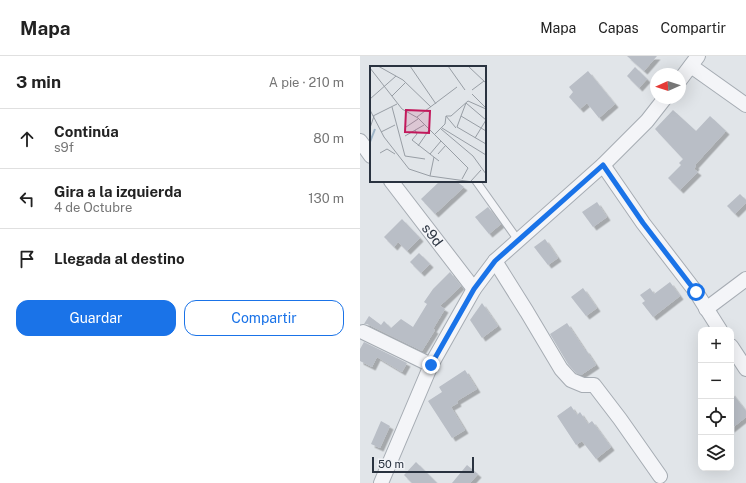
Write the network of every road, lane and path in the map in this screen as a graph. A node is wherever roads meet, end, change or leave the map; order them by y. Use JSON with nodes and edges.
{"nodes":[{"id":1,"x":695,"y":61,"type":"edge"},
{"id":2,"x":686,"y":72,"type":"edge"},
{"id":3,"x":660,"y":104,"type":"edge"},
{"id":4,"x":746,"y":105,"type":"edge"},
{"id":5,"x":360,"y":142,"type":"edge"},
{"id":6,"x":370,"y":155,"type":"edge"},
{"id":7,"x":603,"y":165,"type":"junction"},
{"id":8,"x":392,"y":182,"type":"edge"},
{"id":9,"x":477,"y":182,"type":"edge"},
{"id":10,"x":518,"y":240,"type":"junction"},
{"id":11,"x":495,"y":261,"type":"junction"},
{"id":12,"x":746,"y":279,"type":"edge"},
{"id":13,"x":474,"y":289,"type":"junction"},
{"id":14,"x":706,"y":309,"type":"junction"},
{"id":15,"x":718,"y":327,"type":"edge"},
{"id":16,"x":363,"y":332,"type":"dead end"},
{"id":17,"x":734,"y":351,"type":"edge"},
{"id":18,"x":431,"y":365,"type":"junction"},
{"id":19,"x":746,"y":369,"type":"edge"},
{"id":20,"x":660,"y":476,"type":"dead end"},
{"id":21,"x":381,"y":483,"type":"edge"}],
"edges":[{"from":1,"to":2,"type":"street"},
{"from":1,"to":4,"type":"street"},
{"from":3,"to":7,"type":"street"},
{"from":5,"to":6,"type":"street"},
{"from":7,"to":10,"type":"street"},
{"from":7,"to":14,"type":"street"},
{"from":8,"to":13,"type":"street","name":"s9d"},
{"from":9,"to":10,"type":"lane"},
{"from":10,"to":11,"type":"street"},
{"from":11,"to":13,"type":"street"},
{"from":11,"to":20,"type":"street"},
{"from":12,"to":14,"type":"street"},
{"from":13,"to":18,"type":"street"},
{"from":14,"to":15,"type":"street"},
{"from":16,"to":18,"type":"street"},
{"from":17,"to":19,"type":"street"},
{"from":18,"to":21,"type":"street"}]}
